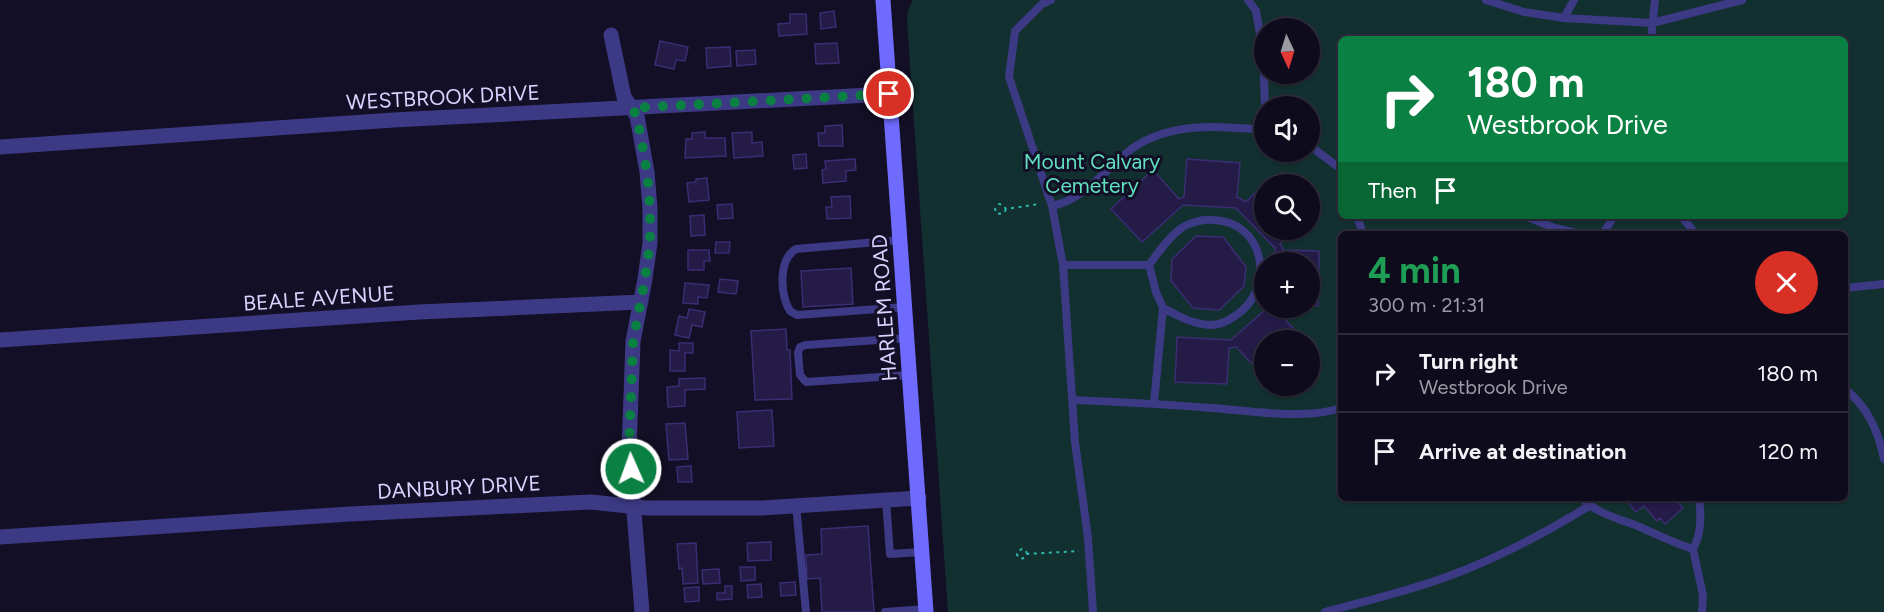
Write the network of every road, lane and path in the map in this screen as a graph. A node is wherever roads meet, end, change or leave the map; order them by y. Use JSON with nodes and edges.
{"nodes":[{"id":1,"x":883,"y":0,"type":"edge"},
{"id":2,"x":1051,"y":0,"type":"edge"},
{"id":3,"x":1248,"y":0,"type":"edge"},
{"id":4,"x":1486,"y":0,"type":"edge"},
{"id":5,"x":1574,"y":0,"type":"edge"},
{"id":6,"x":1654,"y":0,"type":"edge"},
{"id":7,"x":1742,"y":0,"type":"edge"},
{"id":8,"x":1564,"y":18,"type":"junction"},
{"id":9,"x":1652,"y":23,"type":"junction"},
{"id":10,"x":611,"y":35,"type":"dead end"},
{"id":11,"x":1651,"y":36,"type":"edge"},
{"id":12,"x":889,"y":94,"type":"junction"},
{"id":13,"x":1265,"y":96,"type":"edge"},
{"id":14,"x":632,"y":108,"type":"junction"},
{"id":15,"x":1254,"y":129,"type":"edge"},
{"id":16,"x":0,"y":147,"type":"edge"},
{"id":17,"x":1320,"y":153,"type":"edge"},
{"id":18,"x":1338,"y":167,"type":"edge"},
{"id":19,"x":1052,"y":204,"type":"junction"},
{"id":20,"x":1006,"y":208,"type":"dead end"},
{"id":21,"x":1532,"y":219,"type":"edge"},
{"id":22,"x":1684,"y":219,"type":"edge"},
{"id":23,"x":1568,"y":231,"type":"edge"},
{"id":24,"x":1694,"y":231,"type":"edge"},
{"id":25,"x":900,"y":240,"type":"junction"},
{"id":26,"x":1063,"y":264,"type":"junction"},
{"id":27,"x":1149,"y":265,"type":"junction"},
{"id":28,"x":1884,"y":284,"type":"edge"},
{"id":29,"x":1848,"y":288,"type":"edge"},
{"id":30,"x":641,"y":302,"type":"junction"},
{"id":31,"x":905,"y":307,"type":"junction"},
{"id":32,"x":1163,"y":308,"type":"junction"},
{"id":33,"x":907,"y":338,"type":"junction"},
{"id":34,"x":0,"y":340,"type":"edge"},
{"id":35,"x":910,"y":375,"type":"junction"},
{"id":36,"x":1848,"y":392,"type":"edge"},
{"id":37,"x":1073,"y":400,"type":"junction"},
{"id":38,"x":1154,"y":404,"type":"junction"},
{"id":39,"x":1338,"y":409,"type":"edge"},
{"id":40,"x":1884,"y":459,"type":"edge"},
{"id":41,"x":919,"y":498,"type":"junction"},
{"id":42,"x":886,"y":500,"type":"junction"},
{"id":43,"x":1585,"y":501,"type":"edge"},
{"id":44,"x":1699,"y":501,"type":"edge"},
{"id":45,"x":796,"y":506,"type":"junction"},
{"id":46,"x":1589,"y":506,"type":"junction"},
{"id":47,"x":634,"y":507,"type":"junction"},
{"id":48,"x":0,"y":537,"type":"edge"},
{"id":49,"x":1693,"y":549,"type":"junction"},
{"id":50,"x":1089,"y":550,"type":"junction"},
{"id":51,"x":923,"y":552,"type":"junction"},
{"id":52,"x":1027,"y":554,"type":"dead end"},
{"id":53,"x":926,"y":610,"type":"edge"},
{"id":54,"x":642,"y":612,"type":"edge"},
{"id":55,"x":806,"y":612,"type":"edge"},
{"id":56,"x":885,"y":612,"type":"edge"},
{"id":57,"x":1092,"y":612,"type":"edge"},
{"id":58,"x":1325,"y":612,"type":"edge"},
{"id":59,"x":1702,"y":612,"type":"edge"}],
"edges":[{"from":1,"to":12,"type":"main road","name":"HARLEM ROAD"},
{"from":2,"to":19,"type":"lane"},
{"from":3,"to":13,"type":"lane"},
{"from":4,"to":8,"type":"lane"},
{"from":5,"to":8,"type":"lane"},
{"from":6,"to":9,"type":"lane"},
{"from":7,"to":9,"type":"lane"},
{"from":8,"to":9,"type":"lane"},
{"from":9,"to":11,"type":"lane"},
{"from":10,"to":14,"type":"street"},
{"from":12,"to":14,"type":"street","name":"WESTBROOK DRIVE"},
{"from":12,"to":25,"type":"main road","name":"HARLEM ROAD"},
{"from":14,"to":16,"type":"street","name":"WESTBROOK DRIVE"},
{"from":14,"to":30,"type":"street"},
{"from":15,"to":19,"type":"lane"},
{"from":17,"to":18,"type":"lane"},
{"from":19,"to":20,"type":"path"},
{"from":19,"to":26,"type":"lane"},
{"from":21,"to":23,"type":"lane"},
{"from":22,"to":24,"type":"lane"},
{"from":25,"to":31,"type":"main road","name":"HARLEM ROAD"},
{"from":25,"to":31,"type":"lane"},
{"from":26,"to":27,"type":"lane"},
{"from":26,"to":37,"type":"lane"},
{"from":27,"to":32,"type":"lane"},
{"from":27,"to":32,"type":"lane"},
{"from":28,"to":29,"type":"lane"},
{"from":30,"to":34,"type":"street","name":"BEALE AVENUE"},
{"from":30,"to":47,"type":"street"},
{"from":31,"to":33,"type":"main road","name":"HARLEM ROAD"},
{"from":32,"to":38,"type":"lane"},
{"from":33,"to":35,"type":"main road","name":"HARLEM ROAD"},
{"from":33,"to":35,"type":"lane"},
{"from":35,"to":41,"type":"main road","name":"HARLEM ROAD"},
{"from":36,"to":40,"type":"lane"},
{"from":37,"to":38,"type":"lane"},
{"from":37,"to":50,"type":"lane"},
{"from":38,"to":39,"type":"lane"},
{"from":41,"to":42,"type":"street","name":"DANBURY DRIVE"},
{"from":41,"to":51,"type":"main road","name":"HARLEM ROAD"},
{"from":42,"to":45,"type":"street","name":"DANBURY DRIVE"},
{"from":42,"to":51,"type":"lane"},
{"from":43,"to":46,"type":"lane"},
{"from":44,"to":49,"type":"lane"},
{"from":45,"to":47,"type":"street","name":"DANBURY DRIVE"},
{"from":45,"to":55,"type":"lane"},
{"from":46,"to":49,"type":"lane"},
{"from":46,"to":58,"type":"lane"},
{"from":47,"to":48,"type":"street","name":"DANBURY DRIVE"},
{"from":47,"to":54,"type":"street"},
{"from":49,"to":59,"type":"lane"},
{"from":50,"to":52,"type":"path"},
{"from":50,"to":57,"type":"lane"},
{"from":51,"to":53,"type":"main road","name":"HARLEM ROAD"},
{"from":53,"to":56,"type":"lane"}]}
